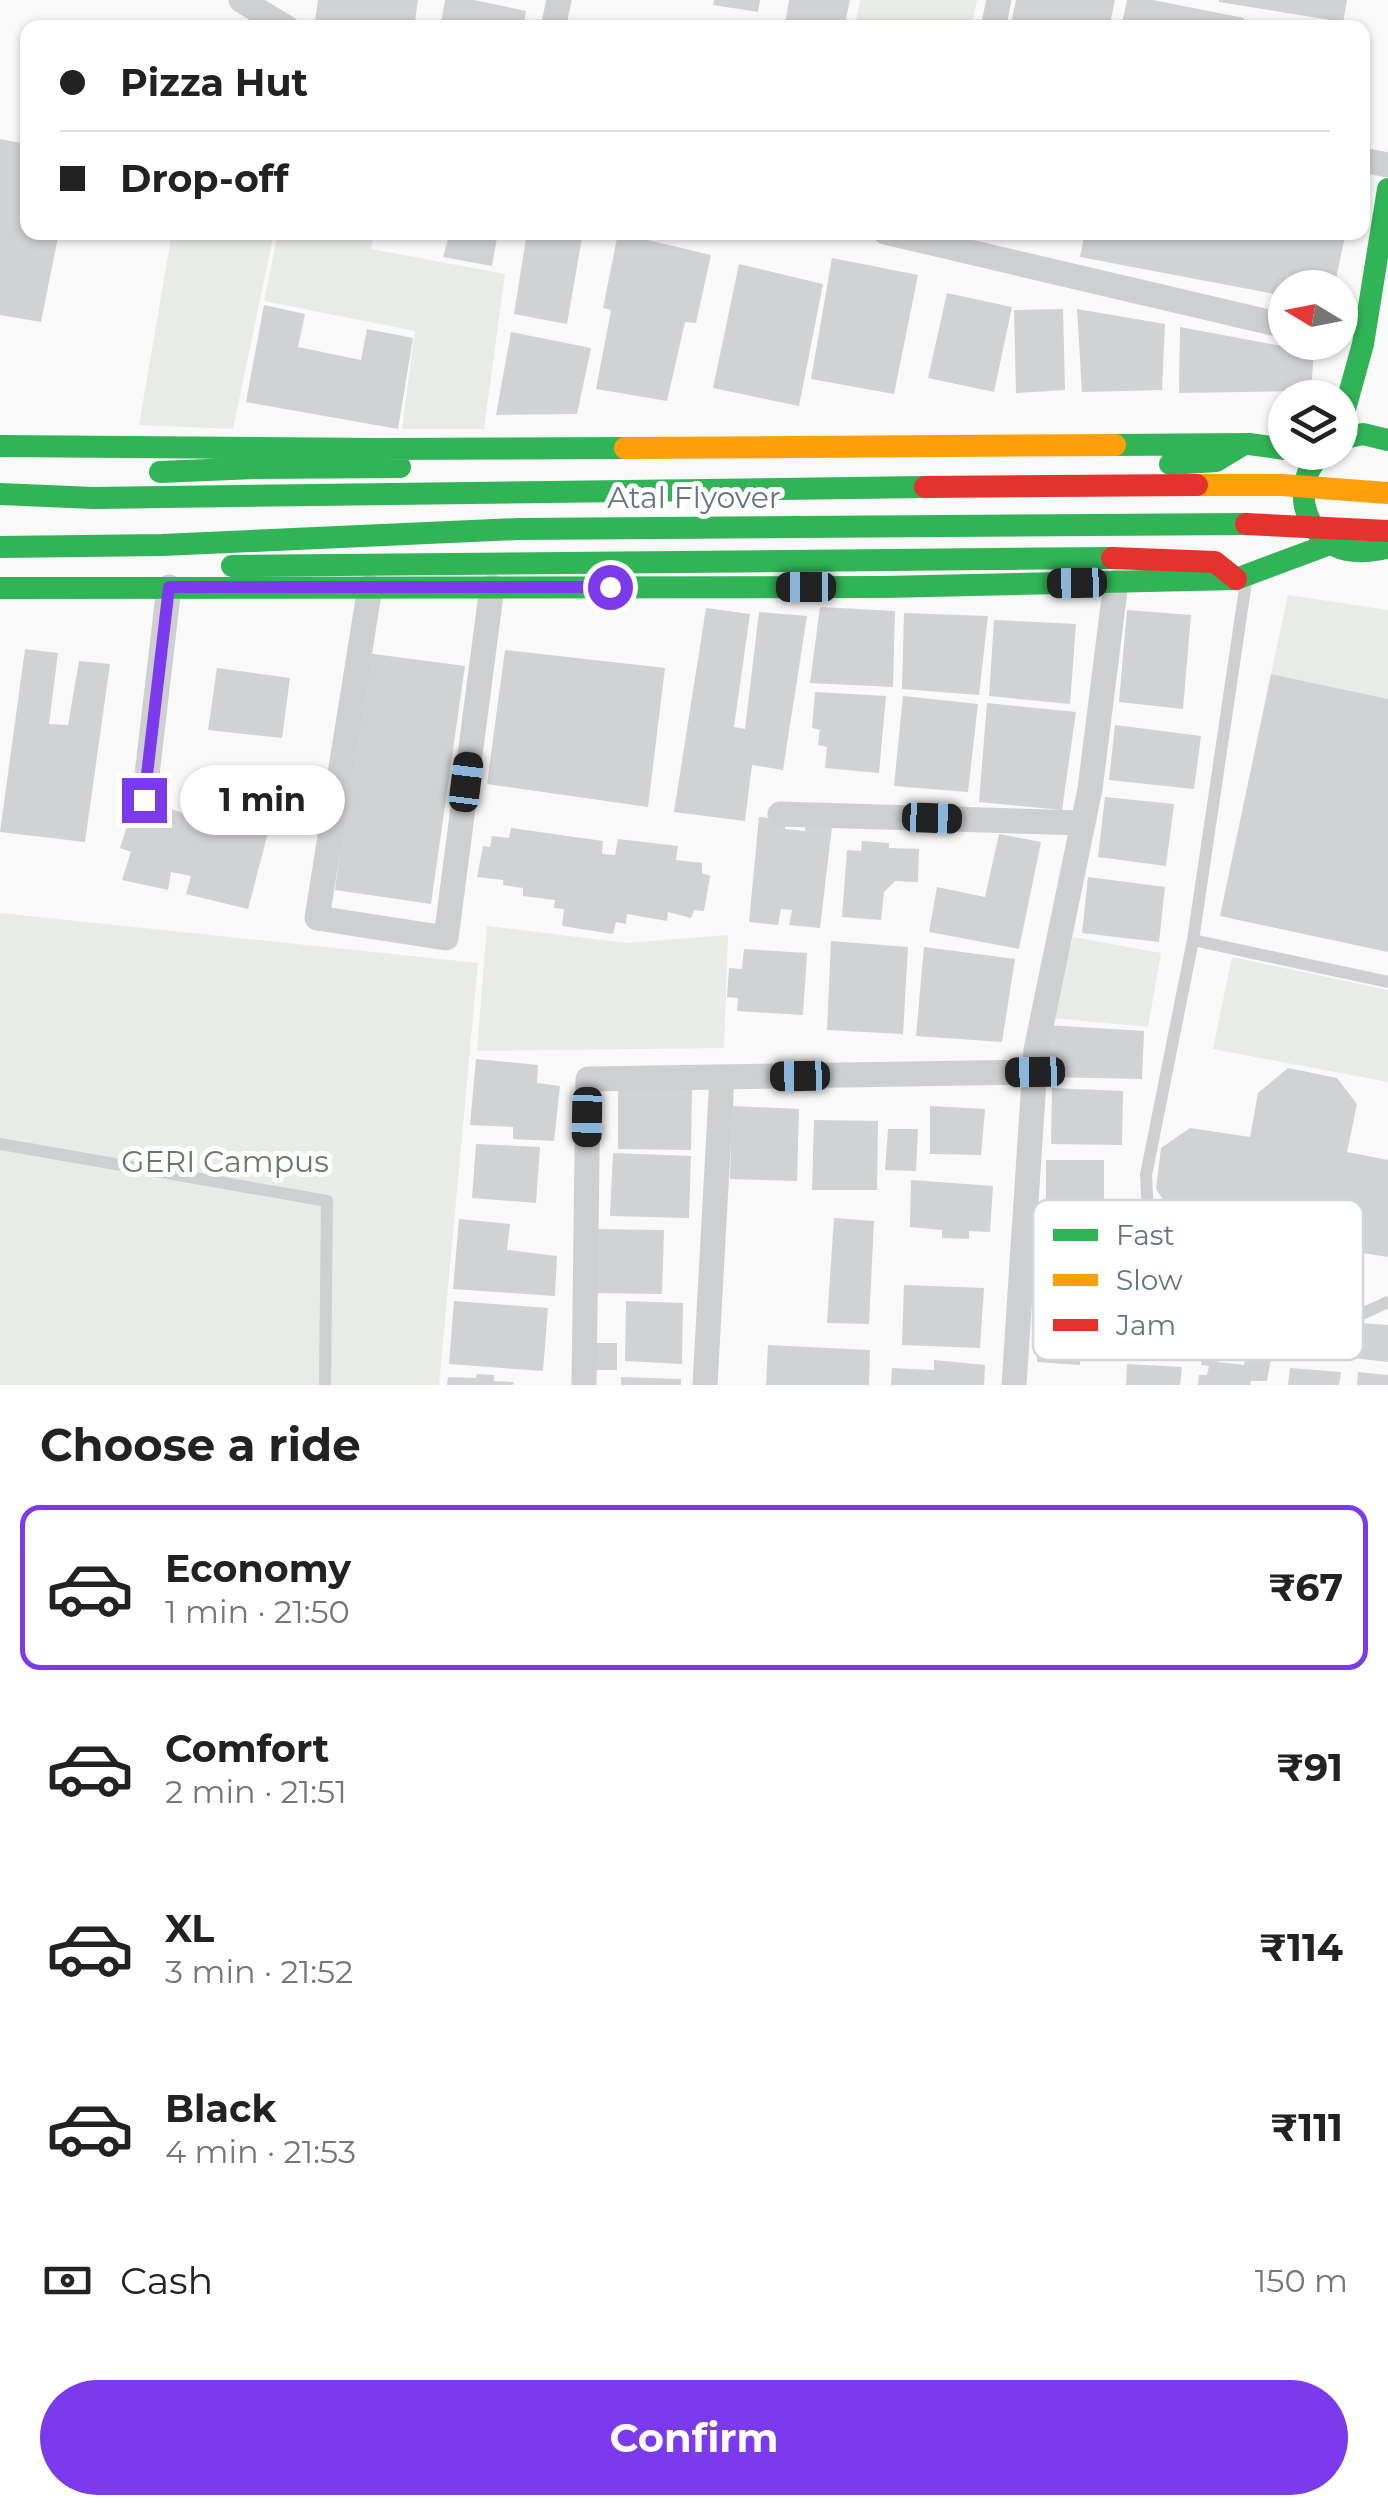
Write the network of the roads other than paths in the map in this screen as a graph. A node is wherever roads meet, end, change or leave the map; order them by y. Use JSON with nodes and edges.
{"nodes":[{"id":1,"x":241,"y":0,"type":"edge"},
{"id":2,"x":275,"y":20,"type":"edge"},
{"id":3,"x":1388,"y":189,"type":"edge"},
{"id":4,"x":918,"y":240,"type":"edge"},
{"id":5,"x":1358,"y":313,"type":"edge"},
{"id":6,"x":1268,"y":322,"type":"edge"},
{"id":7,"x":1358,"y":435,"type":"edge"},
{"id":8,"x":1388,"y":440,"type":"edge"},
{"id":9,"x":1244,"y":444,"type":"junction"},
{"id":10,"x":0,"y":446,"type":"edge"},
{"id":11,"x":1268,"y":447,"type":"edge"},
{"id":12,"x":1309,"y":470,"type":"edge"},
{"id":13,"x":136,"y":474,"type":"dead end"},
{"id":14,"x":96,"y":476,"type":"dead end"},
{"id":15,"x":1388,"y":493,"type":"edge"},
{"id":16,"x":0,"y":494,"type":"edge"},
{"id":17,"x":41,"y":496,"type":"junction"},
{"id":18,"x":1388,"y":531,"type":"edge"},
{"id":19,"x":1330,"y":544,"type":"junction"},
{"id":20,"x":36,"y":546,"type":"junction"},
{"id":21,"x":0,"y":547,"type":"edge"},
{"id":22,"x":1388,"y":549,"type":"edge"},
{"id":23,"x":1242,"y":577,"type":"junction"},
{"id":24,"x":1116,"y":582,"type":"junction"},
{"id":25,"x":169,"y":587,"type":"junction"},
{"id":26,"x":370,"y":587,"type":"junction"},
{"id":27,"x":492,"y":587,"type":"junction"},
{"id":28,"x":0,"y":588,"type":"edge"},
{"id":29,"x":144,"y":800,"type":"dead end"},
{"id":30,"x":780,"y":814,"type":"dead end"},
{"id":31,"x":1083,"y":823,"type":"junction"},
{"id":32,"x":1193,"y":940,"type":"junction"},
{"id":33,"x":1388,"y":982,"type":"edge"},
{"id":34,"x":1035,"y":1072,"type":"junction"},
{"id":35,"x":722,"y":1077,"type":"junction"},
{"id":36,"x":0,"y":1144,"type":"edge"},
{"id":37,"x":1147,"y":1200,"type":"edge"},
{"id":38,"x":1388,"y":1302,"type":"edge"},
{"id":39,"x":1363,"y":1314,"type":"edge"},
{"id":40,"x":326,"y":1385,"type":"edge"},
{"id":41,"x":584,"y":1385,"type":"edge"},
{"id":42,"x":705,"y":1385,"type":"edge"},
{"id":43,"x":1014,"y":1385,"type":"edge"}],
"edges":[{"from":1,"to":2,"type":"street"},
{"from":3,"to":5,"type":"main road"},
{"from":4,"to":6,"type":"street"},
{"from":7,"to":8,"type":"main road"},
{"from":9,"to":10,"type":"main road"},
{"from":9,"to":11,"type":"main road"},
{"from":9,"to":13,"type":"main road"},
{"from":12,"to":19,"type":"main road"},
{"from":14,"to":17,"type":"main road"},
{"from":15,"to":17,"type":"main road","name":"Atal Flyover"},
{"from":16,"to":17,"type":"main road","name":"Atal Flyover"},
{"from":18,"to":20,"type":"main road","name":"Atal Flyover"},
{"from":19,"to":22,"type":"main road"},
{"from":19,"to":23,"type":"main road"},
{"from":20,"to":21,"type":"main road","name":"Atal Flyover"},
{"from":20,"to":23,"type":"main road"},
{"from":23,"to":24,"type":"main road"},
{"from":23,"to":32,"type":"lane"},
{"from":24,"to":27,"type":"main road"},
{"from":24,"to":31,"type":"street"},
{"from":25,"to":26,"type":"main road"},
{"from":25,"to":28,"type":"main road"},
{"from":25,"to":29,"type":"street"},
{"from":26,"to":27,"type":"main road"},
{"from":26,"to":27,"type":"street"},
{"from":30,"to":31,"type":"street"},
{"from":31,"to":34,"type":"street"},
{"from":32,"to":33,"type":"lane"},
{"from":32,"to":37,"type":"lane"},
{"from":34,"to":35,"type":"street"},
{"from":34,"to":43,"type":"street"},
{"from":35,"to":41,"type":"street"},
{"from":35,"to":42,"type":"street"},
{"from":36,"to":40,"type":"lane"},
{"from":38,"to":39,"type":"lane"}]}
